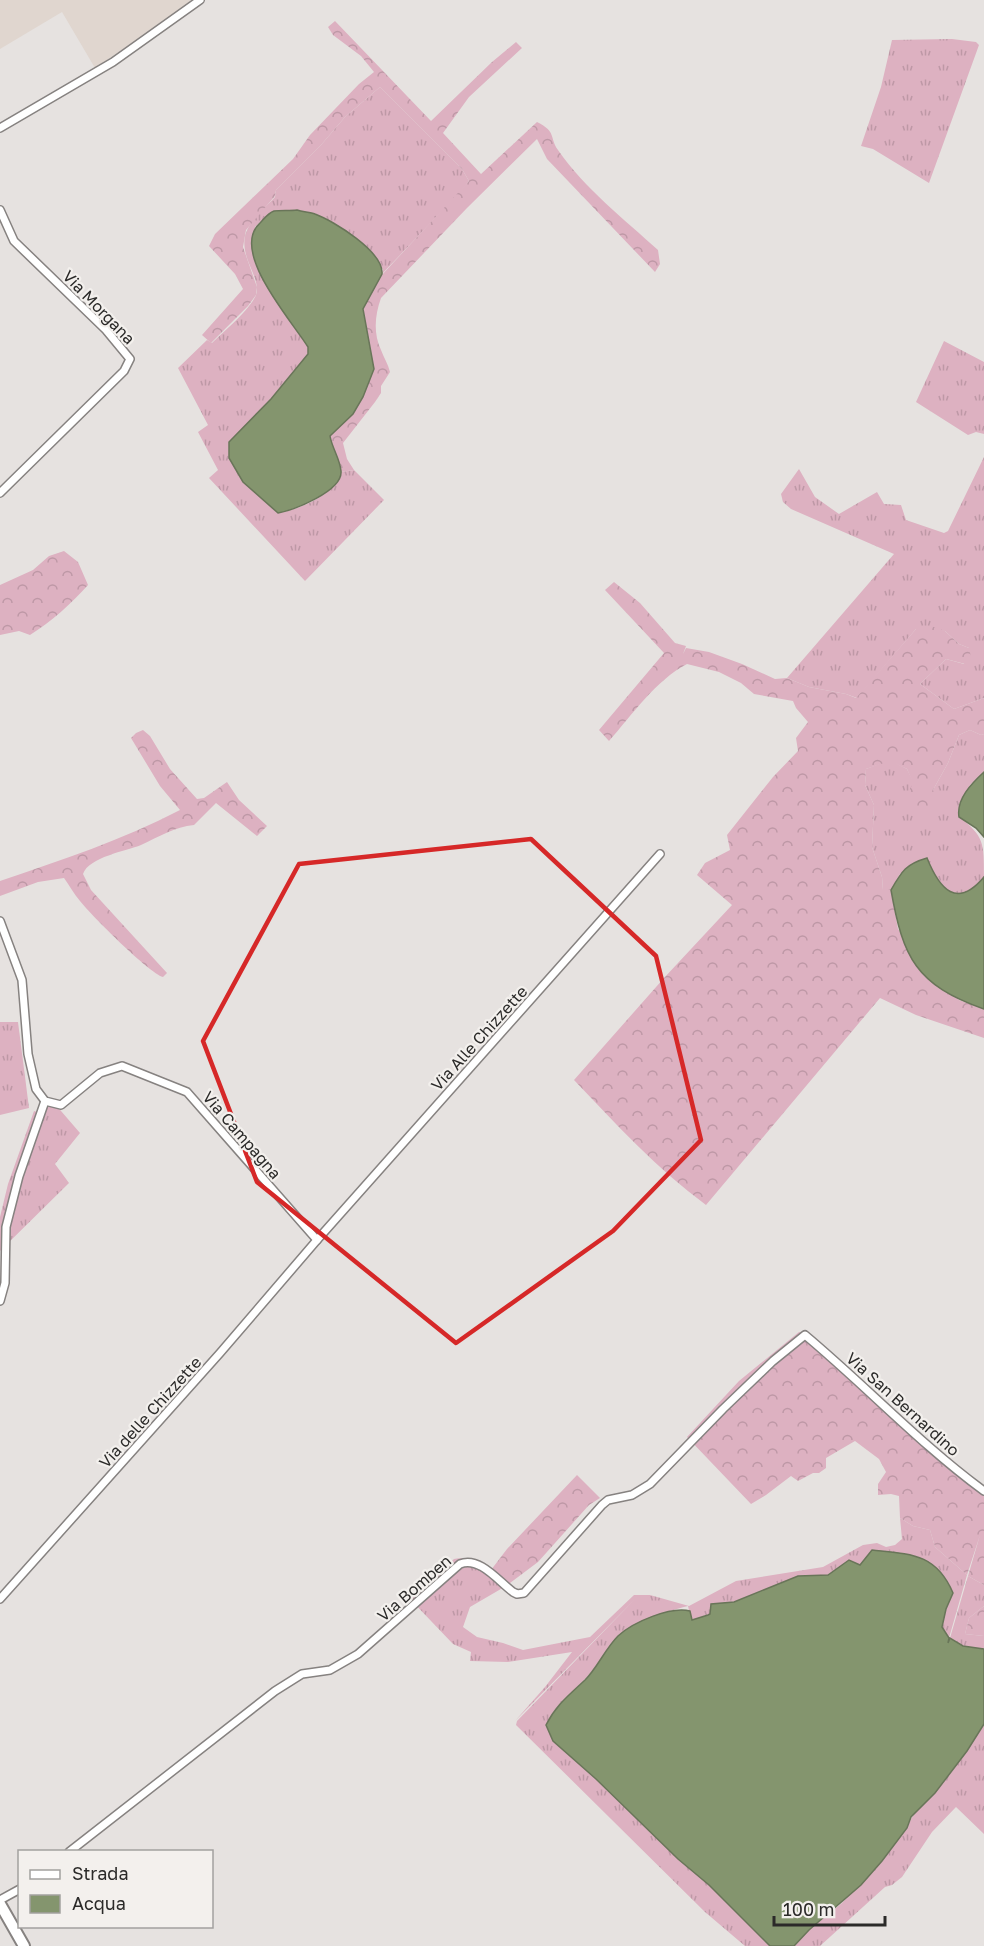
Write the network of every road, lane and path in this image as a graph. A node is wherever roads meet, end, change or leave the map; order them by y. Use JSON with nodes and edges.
{"nodes":[{"id":1,"x":200,"y":0,"type":"edge"},
{"id":2,"x":0,"y":128,"type":"edge"},
{"id":3,"x":0,"y":210,"type":"edge"},
{"id":4,"x":0,"y":493,"type":"edge"},
{"id":5,"x":660,"y":854,"type":"dead end"},
{"id":6,"x":0,"y":921,"type":"edge"},
{"id":7,"x":45,"y":1101,"type":"junction"},
{"id":8,"x":317,"y":1240,"type":"junction"},
{"id":9,"x":0,"y":1301,"type":"edge"},
{"id":10,"x":805,"y":1335,"type":"joint"},
{"id":11,"x":984,"y":1491,"type":"edge"},
{"id":12,"x":0,"y":1599,"type":"edge"},
{"id":13,"x":70,"y":1850,"type":"edge"},
{"id":14,"x":18,"y":1890,"type":"edge"},
{"id":15,"x":0,"y":1902,"type":"edge"},
{"id":16,"x":24,"y":1946,"type":"edge"}],
"edges":[{"from":1,"to":2,"type":"street"},
{"from":3,"to":4,"type":"street","name":"Via Morgana"},
{"from":5,"to":8,"type":"street","name":"Via Alle Chizzette"},
{"from":6,"to":7,"type":"street"},
{"from":7,"to":8,"type":"street","name":"Via Campagna"},
{"from":7,"to":9,"type":"street"},
{"from":8,"to":12,"type":"street","name":"Via delle Chizzette"},
{"from":10,"to":11,"type":"street","name":"Via San Bernardino"},
{"from":10,"to":13,"type":"street","name":"Via Bomben"},
{"from":14,"to":15,"type":"street"},
{"from":15,"to":16,"type":"main road"}]}
